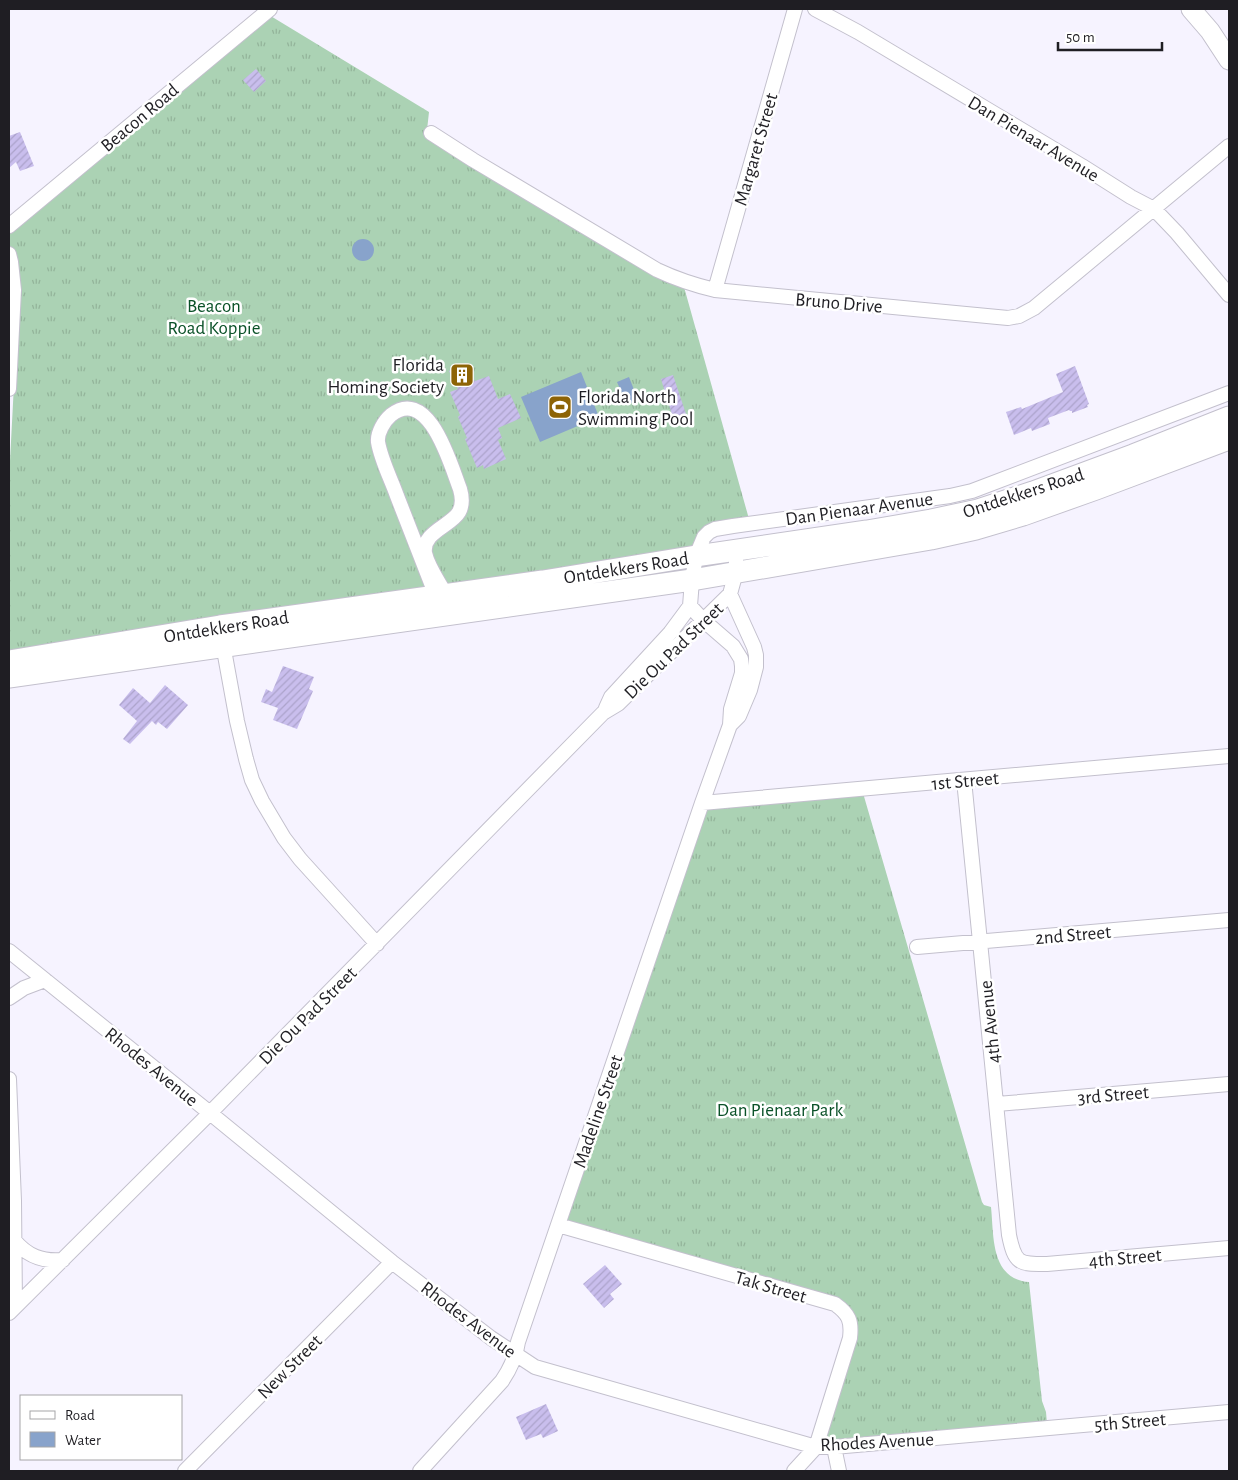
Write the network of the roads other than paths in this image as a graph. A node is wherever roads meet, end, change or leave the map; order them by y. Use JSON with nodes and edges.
{"nodes":[{"id":1,"x":270,"y":9,"type":"edge"},
{"id":2,"x":795,"y":9,"type":"edge"},
{"id":3,"x":815,"y":9,"type":"edge"},
{"id":4,"x":1191,"y":9,"type":"edge"},
{"id":5,"x":1229,"y":60,"type":"edge"},
{"id":6,"x":431,"y":133,"type":"dead end"},
{"id":7,"x":1229,"y":146,"type":"edge"},
{"id":8,"x":1154,"y":209,"type":"junction"},
{"id":9,"x":9,"y":226,"type":"edge"},
{"id":10,"x":9,"y":254,"type":"edge"},
{"id":11,"x":715,"y":290,"type":"junction"},
{"id":12,"x":1229,"y":296,"type":"edge"},
{"id":13,"x":9,"y":389,"type":"edge"},
{"id":14,"x":1229,"y":393,"type":"edge"},
{"id":15,"x":1229,"y":417,"type":"edge"},
{"id":16,"x":1229,"y":439,"type":"edge"},
{"id":17,"x":736,"y":551,"type":"junction"},
{"id":18,"x":696,"y":556,"type":"junction"},
{"id":19,"x":736,"y":572,"type":"junction"},
{"id":20,"x":692,"y":580,"type":"junction"},
{"id":21,"x":730,"y":594,"type":"junction"},
{"id":22,"x":441,"y":596,"type":"junction"},
{"id":23,"x":690,"y":606,"type":"junction"},
{"id":24,"x":703,"y":620,"type":"junction"},
{"id":25,"x":222,"y":636,"type":"junction"},
{"id":26,"x":9,"y":661,"type":"edge"},
{"id":27,"x":9,"y":677,"type":"edge"},
{"id":28,"x":604,"y":713,"type":"junction"},
{"id":29,"x":730,"y":725,"type":"junction"},
{"id":30,"x":1229,"y":756,"type":"edge"},
{"id":31,"x":964,"y":780,"type":"junction"},
{"id":32,"x":702,"y":804,"type":"junction"},
{"id":33,"x":1229,"y":920,"type":"edge"},
{"id":34,"x":981,"y":942,"type":"junction"},
{"id":35,"x":377,"y":944,"type":"junction"},
{"id":36,"x":917,"y":947,"type":"dead end"},
{"id":37,"x":9,"y":951,"type":"edge"},
{"id":38,"x":45,"y":980,"type":"junction"},
{"id":39,"x":9,"y":998,"type":"edge"},
{"id":40,"x":9,"y":1079,"type":"edge"},
{"id":41,"x":1229,"y":1084,"type":"edge"},
{"id":42,"x":997,"y":1104,"type":"junction"},
{"id":43,"x":210,"y":1113,"type":"junction"},
{"id":44,"x":558,"y":1225,"type":"junction"},
{"id":45,"x":14,"y":1240,"type":"junction"},
{"id":46,"x":1229,"y":1248,"type":"edge"},
{"id":47,"x":63,"y":1260,"type":"junction"},
{"id":48,"x":392,"y":1262,"type":"junction"},
{"id":49,"x":1020,"y":1262,"type":"joint"},
{"id":50,"x":12,"y":1310,"type":"edge"},
{"id":51,"x":516,"y":1355,"type":"junction"},
{"id":52,"x":1229,"y":1412,"type":"edge"},
{"id":53,"x":1030,"y":1429,"type":"joint"},
{"id":54,"x":816,"y":1447,"type":"junction"},
{"id":55,"x":834,"y":1447,"type":"junction"},
{"id":56,"x":185,"y":1471,"type":"edge"},
{"id":57,"x":420,"y":1471,"type":"edge"},
{"id":58,"x":794,"y":1471,"type":"edge"},
{"id":59,"x":839,"y":1471,"type":"edge"}],
"edges":[{"from":1,"to":9,"type":"street","name":"Beacon Road"},
{"from":2,"to":11,"type":"street","name":"Margaret Street"},
{"from":3,"to":8,"type":"street","name":"Dan Pienaar Avenue"},
{"from":4,"to":5,"type":"main road"},
{"from":6,"to":11,"type":"street","name":"Bruno Drive"},
{"from":7,"to":8,"type":"street","name":"Bruno Drive"},
{"from":8,"to":11,"type":"street","name":"Bruno Drive"},
{"from":8,"to":12,"type":"street","name":"Dan Pienaar Avenue"},
{"from":10,"to":13,"type":"street"},
{"from":14,"to":18,"type":"street","name":"Dan Pienaar Avenue"},
{"from":15,"to":17,"type":"main road","name":"Ontdekkers Road"},
{"from":16,"to":19,"type":"main road","name":"Ontdekkers Road"},
{"from":17,"to":18,"type":"main road","name":"Ontdekkers Road"},
{"from":17,"to":19,"type":"street","name":"Die Ou Pad Street"},
{"from":18,"to":20,"type":"street","name":"Die Ou Pad Street"},
{"from":18,"to":22,"type":"main road","name":"Ontdekkers Road"},
{"from":19,"to":20,"type":"main road","name":"Ontdekkers Road"},
{"from":19,"to":21,"type":"street","name":"Die Ou Pad Street"},
{"from":20,"to":23,"type":"street","name":"Die Ou Pad Street"},
{"from":20,"to":25,"type":"main road","name":"Ontdekkers Road"},
{"from":21,"to":24,"type":"street","name":"Die Ou Pad Street"},
{"from":21,"to":29,"type":"street","name":"Madeline Street"},
{"from":22,"to":22,"type":"street"},
{"from":22,"to":25,"type":"main road","name":"Ontdekkers Road"},
{"from":23,"to":24,"type":"street","name":"Madeline Street"},
{"from":23,"to":28,"type":"street","name":"Die Ou Pad Street"},
{"from":24,"to":28,"type":"street","name":"Die Ou Pad Street"},
{"from":24,"to":29,"type":"street","name":"Madeline Street"},
{"from":25,"to":26,"type":"main road","name":"Ontdekkers Road"},
{"from":25,"to":27,"type":"main road","name":"Ontdekkers Road"},
{"from":25,"to":35,"type":"street"},
{"from":28,"to":35,"type":"street","name":"Die Ou Pad Street"},
{"from":29,"to":32,"type":"street","name":"Madeline Street"},
{"from":30,"to":31,"type":"street","name":"1st Street"},
{"from":31,"to":32,"type":"street","name":"1st Street"},
{"from":31,"to":34,"type":"street","name":"4th Avenue"},
{"from":32,"to":44,"type":"street","name":"Madeline Street"},
{"from":33,"to":34,"type":"street","name":"2nd Street"},
{"from":34,"to":36,"type":"street","name":"2nd Street"},
{"from":34,"to":42,"type":"street","name":"4th Avenue"},
{"from":35,"to":43,"type":"street","name":"Die Ou Pad Street"},
{"from":37,"to":38,"type":"street","name":"Rhodes Avenue"},
{"from":38,"to":39,"type":"street"},
{"from":38,"to":43,"type":"street","name":"Rhodes Avenue"},
{"from":40,"to":45,"type":"street"},
{"from":41,"to":42,"type":"street","name":"3rd Street"},
{"from":42,"to":49,"type":"street","name":"4th Avenue"},
{"from":43,"to":47,"type":"street","name":"Die Ou Pad Street"},
{"from":43,"to":48,"type":"street","name":"Rhodes Avenue"},
{"from":44,"to":51,"type":"street","name":"Madeline Street"},
{"from":44,"to":54,"type":"street","name":"Tak Street"},
{"from":45,"to":47,"type":"street"},
{"from":45,"to":50,"type":"street"},
{"from":46,"to":49,"type":"street","name":"4th Street"},
{"from":47,"to":50,"type":"street","name":"Die Ou Pad Street"},
{"from":48,"to":51,"type":"street","name":"Rhodes Avenue"},
{"from":48,"to":56,"type":"street","name":"New Street"},
{"from":51,"to":54,"type":"street","name":"Rhodes Avenue"},
{"from":51,"to":57,"type":"street","name":"Madeline Street"},
{"from":52,"to":53,"type":"street","name":"5th Street"},
{"from":53,"to":55,"type":"street","name":"Rhodes Avenue"},
{"from":54,"to":55,"type":"street","name":"Rhodes Avenue"},
{"from":54,"to":58,"type":"street"},
{"from":55,"to":59,"type":"street"}]}
